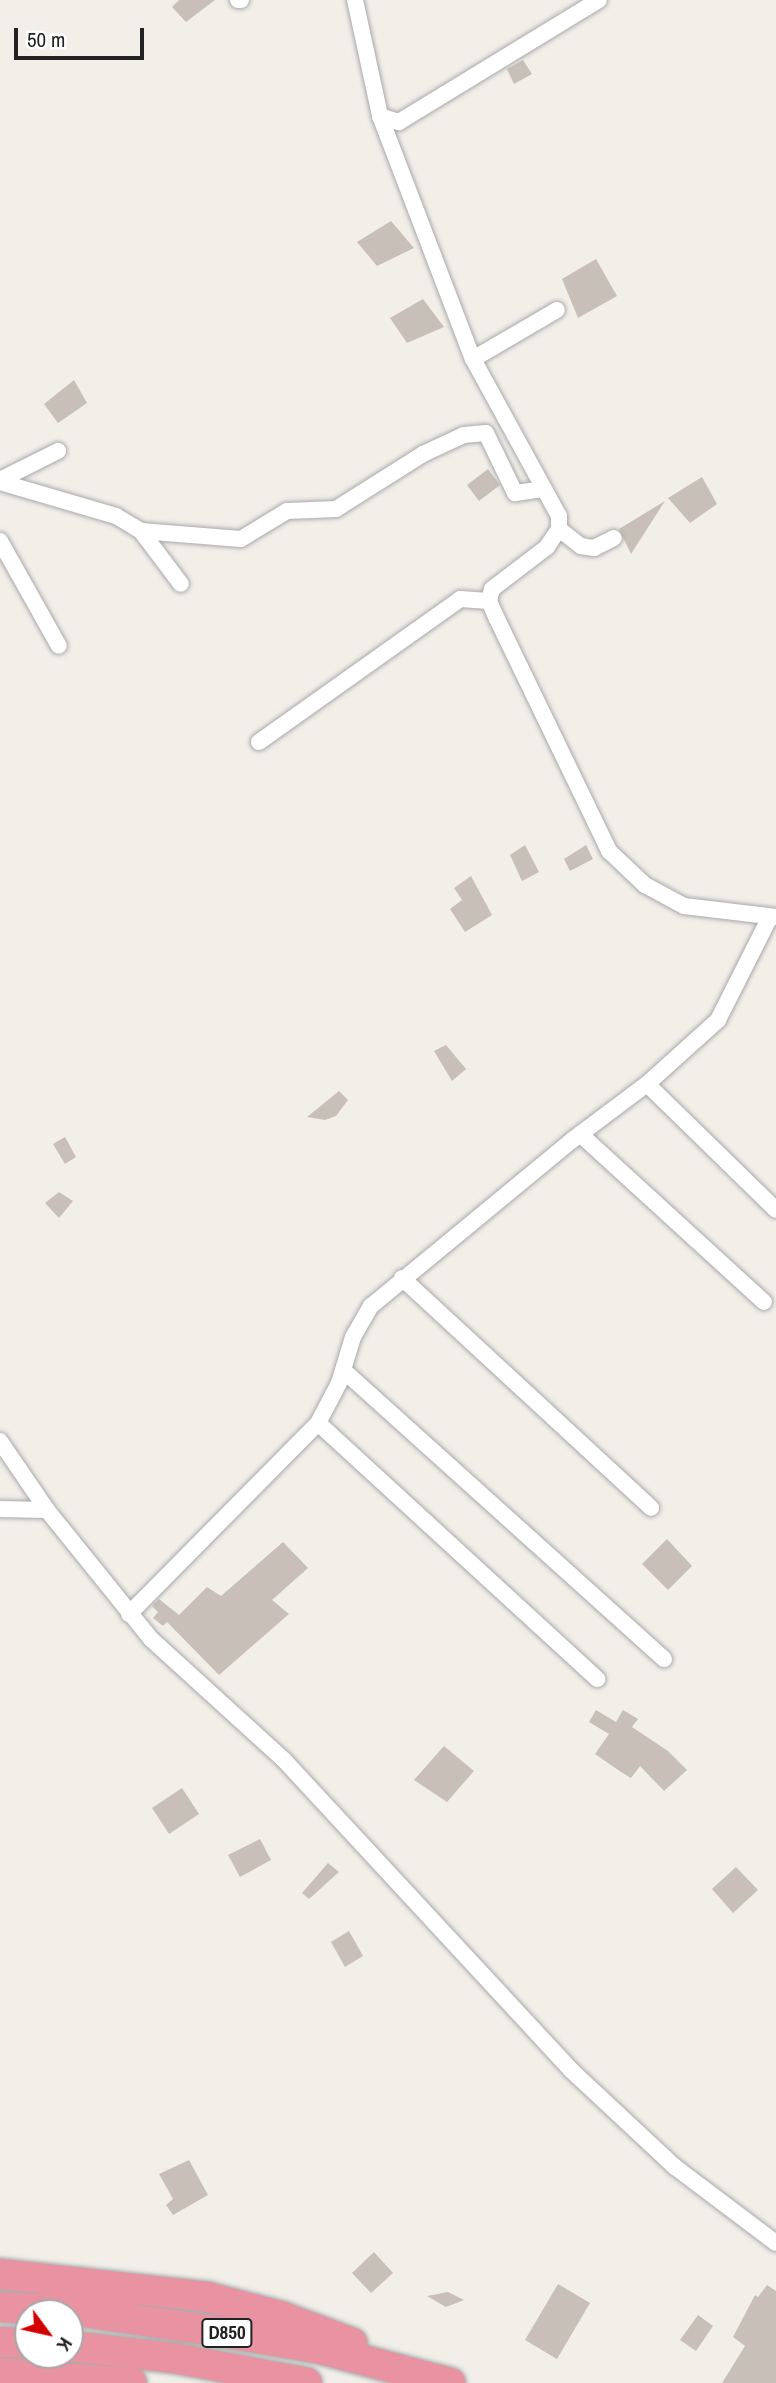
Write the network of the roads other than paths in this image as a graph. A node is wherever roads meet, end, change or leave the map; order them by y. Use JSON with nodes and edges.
{"nodes":[{"id":1,"x":355,"y":0,"type":"edge"},
{"id":2,"x":599,"y":0,"type":"edge"},
{"id":3,"x":380,"y":116,"type":"junction"},
{"id":4,"x":557,"y":310,"type":"dead end"},
{"id":5,"x":473,"y":359,"type":"junction"},
{"id":6,"x":58,"y":451,"type":"dead end"},
{"id":7,"x":0,"y":481,"type":"edge"},
{"id":8,"x":543,"y":489,"type":"junction"},
{"id":9,"x":559,"y":529,"type":"junction"},
{"id":10,"x":141,"y":531,"type":"junction"},
{"id":11,"x":614,"y":538,"type":"dead end"},
{"id":12,"x":0,"y":541,"type":"edge"},
{"id":13,"x":181,"y":584,"type":"dead end"},
{"id":14,"x":489,"y":601,"type":"junction"},
{"id":15,"x":59,"y":646,"type":"dead end"},
{"id":16,"x":259,"y":742,"type":"dead end"},
{"id":17,"x":773,"y":917,"type":"edge"},
{"id":18,"x":647,"y":1084,"type":"junction"},
{"id":19,"x":580,"y":1134,"type":"junction"},
{"id":20,"x":776,"y":1210,"type":"edge"},
{"id":21,"x":402,"y":1278,"type":"junction"},
{"id":22,"x":764,"y":1303,"type":"dead end"},
{"id":23,"x":343,"y":1370,"type":"junction"},
{"id":24,"x":318,"y":1423,"type":"junction"},
{"id":25,"x":0,"y":1441,"type":"edge"},
{"id":26,"x":651,"y":1508,"type":"dead end"},
{"id":27,"x":0,"y":1509,"type":"edge"},
{"id":28,"x":47,"y":1510,"type":"junction"},
{"id":29,"x":130,"y":1614,"type":"junction"},
{"id":30,"x":664,"y":1659,"type":"dead end"},
{"id":31,"x":597,"y":1679,"type":"dead end"},
{"id":32,"x":776,"y":2243,"type":"edge"},
{"id":33,"x":0,"y":2274,"type":"edge"},
{"id":34,"x":0,"y":2307,"type":"edge"},
{"id":35,"x":84,"y":2348,"type":"edge"},
{"id":36,"x":408,"y":2372,"type":"junction"},
{"id":37,"x":0,"y":2373,"type":"edge"},
{"id":38,"x":132,"y":2383,"type":"edge"},
{"id":39,"x":307,"y":2383,"type":"edge"},
{"id":40,"x":450,"y":2383,"type":"edge"}],
"edges":[{"from":1,"to":3,"type":"street"},
{"from":2,"to":3,"type":"street"},
{"from":3,"to":5,"type":"street"},
{"from":4,"to":5,"type":"street"},
{"from":5,"to":8,"type":"street"},
{"from":6,"to":7,"type":"street"},
{"from":7,"to":10,"type":"street"},
{"from":8,"to":9,"type":"street"},
{"from":8,"to":10,"type":"street"},
{"from":9,"to":11,"type":"street"},
{"from":9,"to":14,"type":"street"},
{"from":10,"to":13,"type":"street"},
{"from":12,"to":15,"type":"street"},
{"from":14,"to":16,"type":"street"},
{"from":14,"to":17,"type":"street"},
{"from":17,"to":18,"type":"street"},
{"from":18,"to":19,"type":"street"},
{"from":18,"to":20,"type":"street"},
{"from":19,"to":21,"type":"street"},
{"from":19,"to":22,"type":"street"},
{"from":21,"to":23,"type":"street"},
{"from":21,"to":26,"type":"street"},
{"from":23,"to":24,"type":"street"},
{"from":23,"to":30,"type":"street"},
{"from":24,"to":29,"type":"street"},
{"from":24,"to":31,"type":"street"},
{"from":25,"to":28,"type":"street"},
{"from":27,"to":28,"type":"street"},
{"from":28,"to":29,"type":"street"},
{"from":29,"to":32,"type":"street"},
{"from":33,"to":36,"type":"highway"},
{"from":34,"to":36,"type":"highway","number":"D850"},
{"from":35,"to":39,"type":"highway","number":"D850"},
{"from":36,"to":40,"type":"highway","number":"D850"},
{"from":37,"to":38,"type":"highway"}]}
